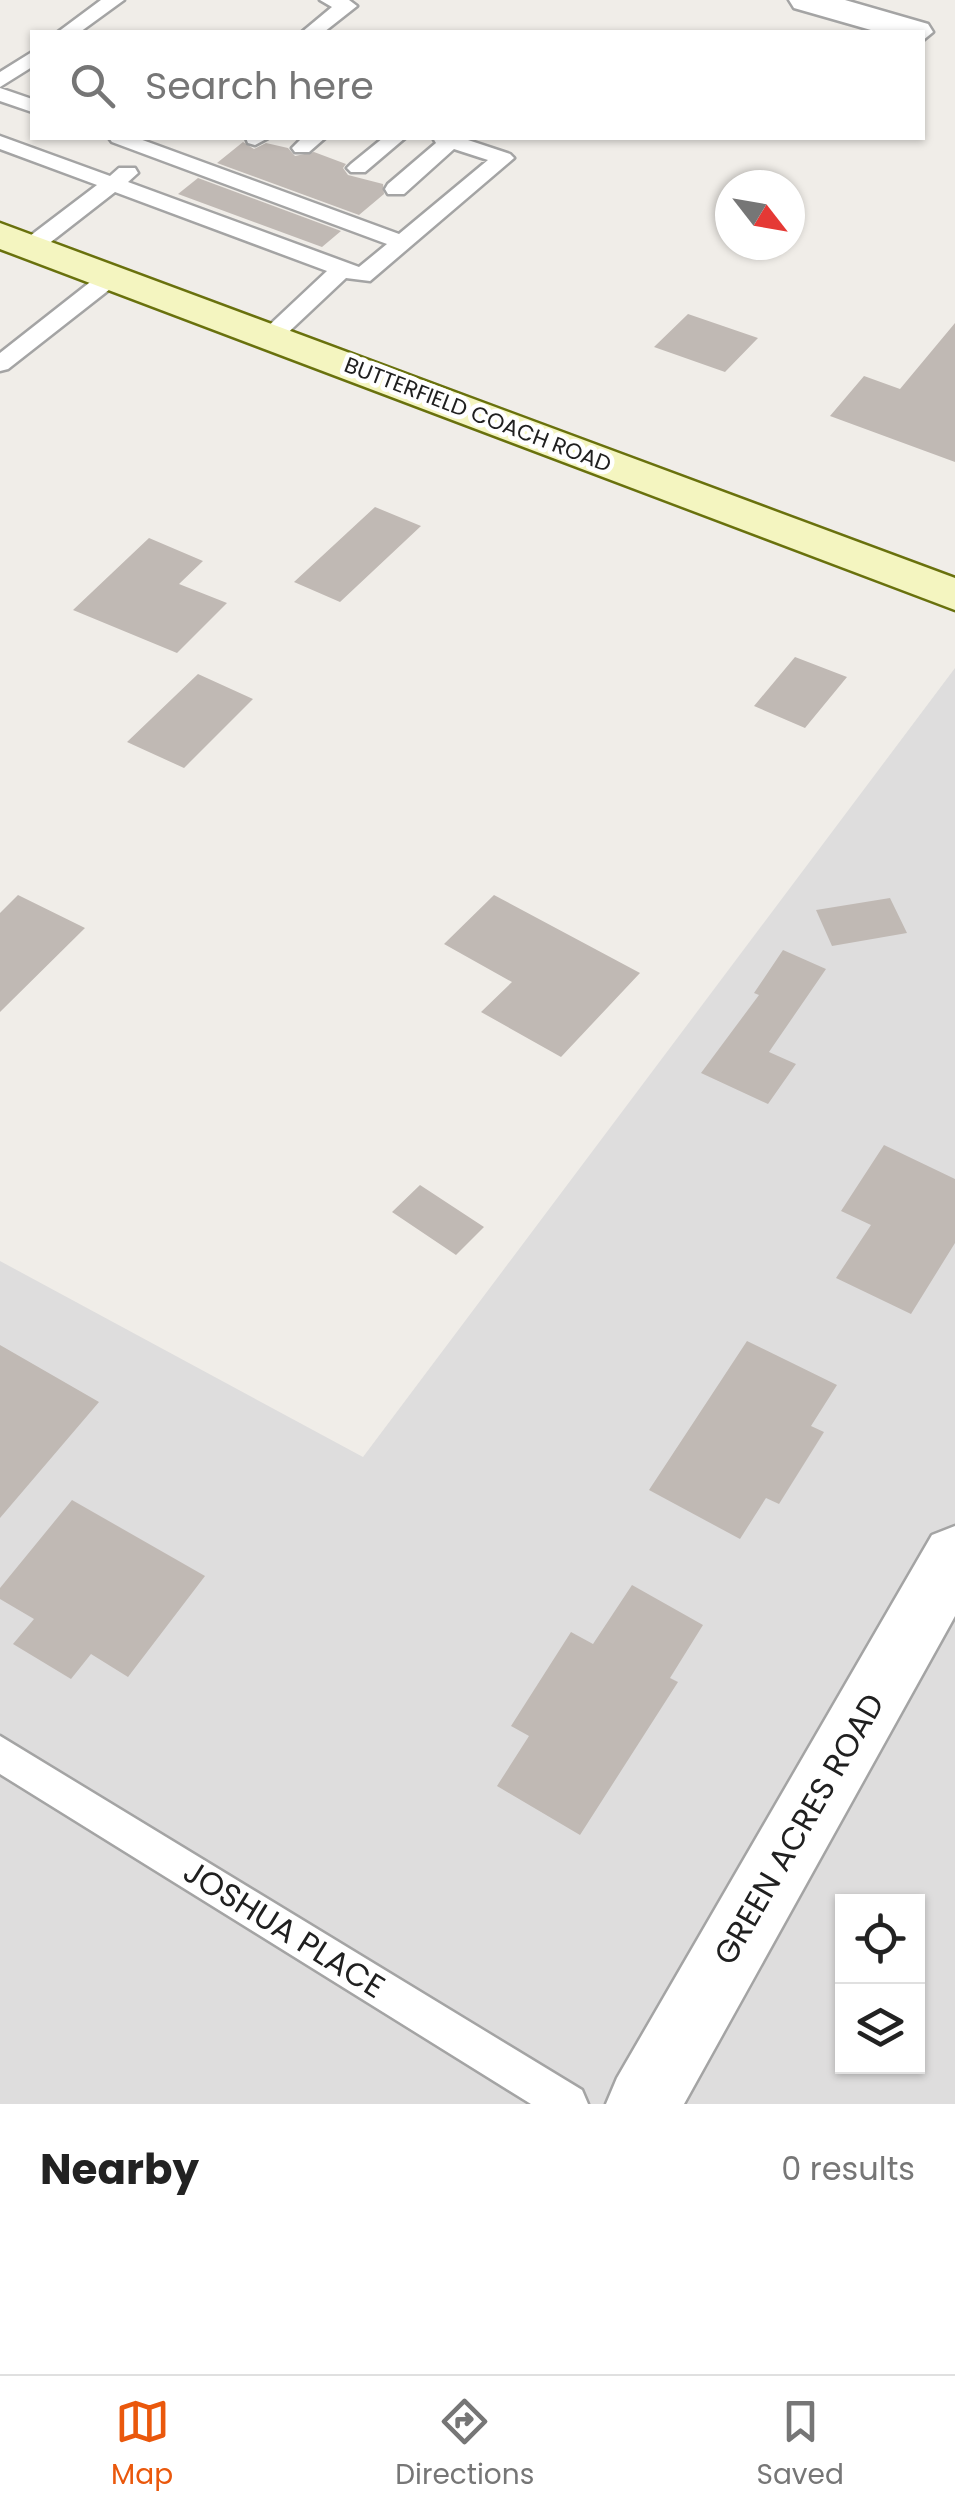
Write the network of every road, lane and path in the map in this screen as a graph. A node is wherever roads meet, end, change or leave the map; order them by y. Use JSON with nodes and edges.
{"nodes":[{"id":1,"x":114,"y":0,"type":"edge"},
{"id":2,"x":330,"y":0,"type":"edge"},
{"id":3,"x":807,"y":0,"type":"edge"},
{"id":4,"x":71,"y":30,"type":"edge"},
{"id":5,"x":315,"y":30,"type":"edge"},
{"id":6,"x":908,"y":30,"type":"edge"},
{"id":7,"x":925,"y":36,"type":"edge"},
{"id":8,"x":955,"y":44,"type":"edge"},
{"id":9,"x":30,"y":59,"type":"edge"},
{"id":10,"x":0,"y":81,"type":"edge"},
{"id":11,"x":0,"y":94,"type":"edge"},
{"id":12,"x":30,"y":105,"type":"edge"},
{"id":13,"x":134,"y":140,"type":"edge"},
{"id":14,"x":393,"y":140,"type":"edge"},
{"id":15,"x":447,"y":140,"type":"edge"},
{"id":16,"x":451,"y":140,"type":"edge"},
{"id":17,"x":0,"y":142,"type":"edge"},
{"id":18,"x":165,"y":144,"type":"edge"},
{"id":19,"x":358,"y":168,"type":"dead end"},
{"id":20,"x":245,"y":177,"type":"junction"},
{"id":21,"x":114,"y":182,"type":"junction"},
{"id":22,"x":396,"y":189,"type":"dead end"},
{"id":23,"x":372,"y":208,"type":"dead end"},
{"id":24,"x":325,"y":210,"type":"junction"},
{"id":25,"x":230,"y":217,"type":"junction"},
{"id":26,"x":15,"y":241,"type":"edge"},
{"id":27,"x":402,"y":242,"type":"junction"},
{"id":28,"x":301,"y":243,"type":"junction"},
{"id":29,"x":343,"y":268,"type":"junction"},
{"id":30,"x":111,"y":277,"type":"junction"},
{"id":31,"x":270,"y":337,"type":"junction"},
{"id":32,"x":0,"y":364,"type":"edge"},
{"id":33,"x":955,"y":595,"type":"edge"},
{"id":34,"x":955,"y":1555,"type":"edge"},
{"id":35,"x":0,"y":1754,"type":"edge"},
{"id":36,"x":568,"y":2104,"type":"edge"},
{"id":37,"x":643,"y":2104,"type":"edge"}],
"edges":[{"from":1,"to":4,"type":"lane"},
{"from":2,"to":5,"type":"lane"},
{"from":3,"to":6,"type":"street"},
{"from":7,"to":8,"type":"street"},
{"from":9,"to":10,"type":"lane"},
{"from":11,"to":12,"type":"lane"},
{"from":13,"to":18,"type":"lane"},
{"from":14,"to":19,"type":"lane"},
{"from":15,"to":22,"type":"lane"},
{"from":16,"to":27,"type":"lane"},
{"from":17,"to":21,"type":"lane"},
{"from":18,"to":20,"type":"lane"},
{"from":18,"to":21,"type":"lane"},
{"from":20,"to":24,"type":"lane"},
{"from":20,"to":25,"type":"lane"},
{"from":20,"to":25,"type":"lane"},
{"from":21,"to":25,"type":"lane"},
{"from":21,"to":26,"type":"lane"},
{"from":23,"to":24,"type":"lane"},
{"from":24,"to":25,"type":"lane"},
{"from":24,"to":27,"type":"lane"},
{"from":24,"to":28,"type":"lane"},
{"from":25,"to":28,"type":"lane"},
{"from":26,"to":30,"type":"main road","name":"BUTTERFIELD COACH ROAD"},
{"from":27,"to":29,"type":"lane"},
{"from":28,"to":29,"type":"lane"},
{"from":29,"to":31,"type":"lane"},
{"from":30,"to":31,"type":"main road","name":"BUTTERFIELD COACH ROAD"},
{"from":30,"to":32,"type":"lane"},
{"from":31,"to":33,"type":"main road","name":"BUTTERFIELD COACH ROAD"},
{"from":34,"to":37,"type":"street","name":"GREEN ACRES ROAD"},
{"from":35,"to":36,"type":"lane","name":"JOSHUA PLACE"}]}
